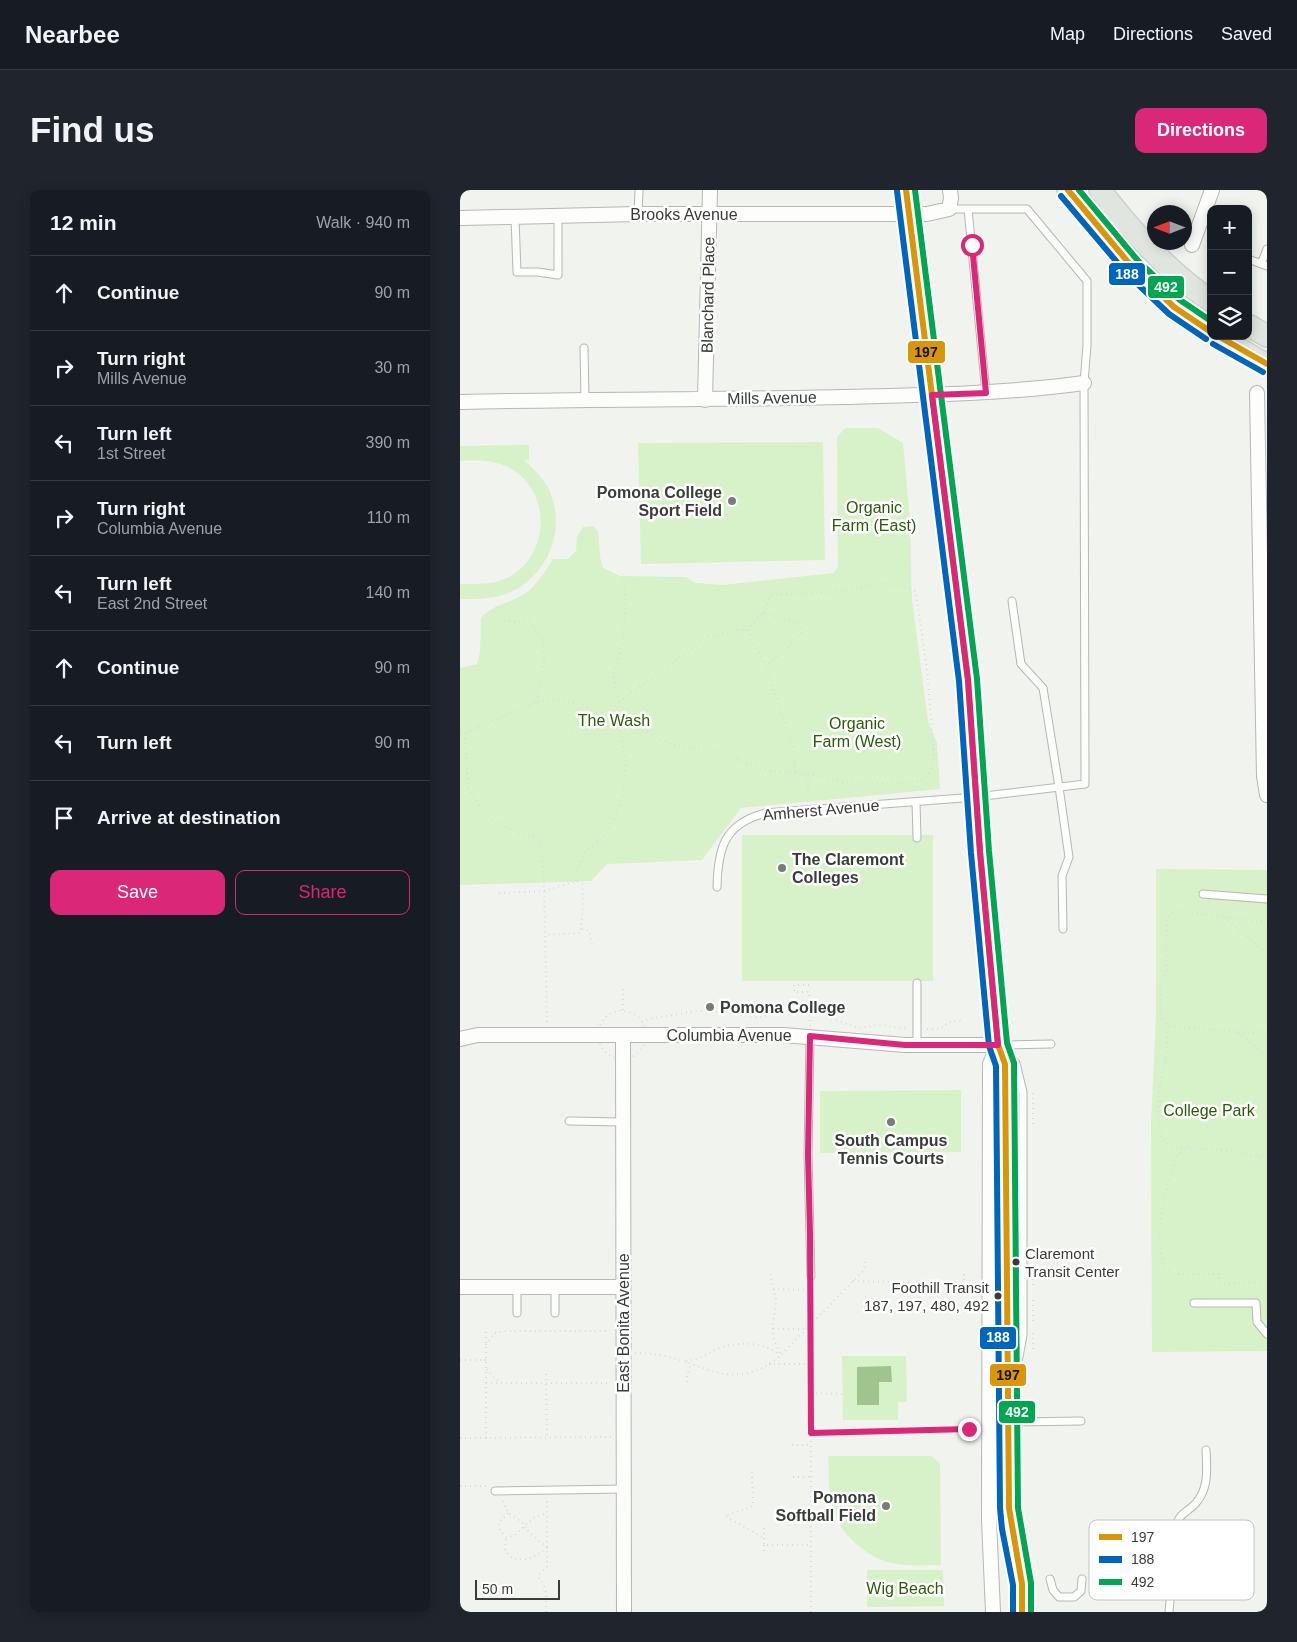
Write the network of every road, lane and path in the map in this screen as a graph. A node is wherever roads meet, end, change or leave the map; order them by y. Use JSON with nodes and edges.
{"nodes":[{"id":1,"x":639,"y":190,"type":"edge"},
{"id":2,"x":710,"y":190,"type":"edge"},
{"id":3,"x":906,"y":190,"type":"edge"},
{"id":4,"x":950,"y":190,"type":"edge"},
{"id":5,"x":1068,"y":190,"type":"edge"},
{"id":6,"x":1100,"y":190,"type":"edge"},
{"id":7,"x":1212,"y":190,"type":"edge"},
{"id":8,"x":949,"y":209,"type":"junction"},
{"id":9,"x":968,"y":209,"type":"junction"},
{"id":10,"x":909,"y":213,"type":"junction"},
{"id":11,"x":638,"y":214,"type":"junction"},
{"id":12,"x":710,"y":214,"type":"junction"},
{"id":13,"x":558,"y":216,"type":"junction"},
{"id":14,"x":515,"y":217,"type":"junction"},
{"id":15,"x":460,"y":218,"type":"edge"},
{"id":16,"x":1192,"y":245,"type":"dead end"},
{"id":17,"x":1267,"y":249,"type":"edge"},
{"id":18,"x":1252,"y":260,"type":"edge"},
{"id":19,"x":1264,"y":265,"type":"edge"},
{"id":20,"x":1207,"y":298,"type":"edge"},
{"id":21,"x":1252,"y":327,"type":"edge"},
{"id":22,"x":1207,"y":329,"type":"edge"},
{"id":23,"x":1267,"y":336,"type":"edge"},
{"id":24,"x":1225,"y":340,"type":"edge"},
{"id":25,"x":584,"y":348,"type":"dead end"},
{"id":26,"x":1267,"y":364,"type":"edge"},
{"id":27,"x":1084,"y":383,"type":"junction"},
{"id":28,"x":986,"y":393,"type":"junction"},
{"id":29,"x":1257,"y":393,"type":"dead end"},
{"id":30,"x":932,"y":395,"type":"junction"},
{"id":31,"x":585,"y":400,"type":"junction"},
{"id":32,"x":705,"y":400,"type":"junction"},
{"id":33,"x":460,"y":402,"type":"edge"},
{"id":34,"x":623,"y":574,"type":"dead end"},
{"id":35,"x":1012,"y":602,"type":"dead end"},
{"id":36,"x":763,"y":613,"type":"junction"},
{"id":37,"x":504,"y":621,"type":"dead end"},
{"id":38,"x":747,"y":630,"type":"junction"},
{"id":39,"x":766,"y":666,"type":"junction"},
{"id":40,"x":536,"y":702,"type":"junction"},
{"id":41,"x":619,"y":702,"type":"junction"},
{"id":42,"x":601,"y":714,"type":"junction"},
{"id":43,"x":617,"y":718,"type":"junction"},
{"id":44,"x":460,"y":731,"type":"edge"},
{"id":45,"x":465,"y":733,"type":"junction"},
{"id":46,"x":572,"y":734,"type":"dead end"},
{"id":47,"x":795,"y":772,"type":"junction"},
{"id":48,"x":808,"y":774,"type":"junction"},
{"id":49,"x":1059,"y":787,"type":"junction"},
{"id":50,"x":1267,"y":795,"type":"edge"},
{"id":51,"x":976,"y":797,"type":"junction"},
{"id":52,"x":916,"y":802,"type":"junction"},
{"id":53,"x":808,"y":809,"type":"junction"},
{"id":54,"x":917,"y":838,"type":"dead end"},
{"id":55,"x":576,"y":881,"type":"junction"},
{"id":56,"x":717,"y":888,"type":"dead end"},
{"id":57,"x":545,"y":891,"type":"junction"},
{"id":58,"x":499,"y":893,"type":"dead end"},
{"id":59,"x":1203,"y":894,"type":"dead end"},
{"id":60,"x":1267,"y":899,"type":"edge"},
{"id":61,"x":1224,"y":917,"type":"junction"},
{"id":62,"x":1267,"y":923,"type":"edge"},
{"id":63,"x":582,"y":929,"type":"junction"},
{"id":64,"x":1062,"y":929,"type":"dead end"},
{"id":65,"x":546,"y":935,"type":"junction"},
{"id":66,"x":592,"y":944,"type":"dead end"},
{"id":67,"x":1267,"y":955,"type":"edge"},
{"id":68,"x":917,"y":983,"type":"dead end"},
{"id":69,"x":809,"y":985,"type":"dead end"},
{"id":70,"x":623,"y":989,"type":"dead end"},
{"id":71,"x":809,"y":1008,"type":"junction"},
{"id":72,"x":623,"y":1011,"type":"dead end"},
{"id":73,"x":964,"y":1020,"type":"dead end"},
{"id":74,"x":642,"y":1022,"type":"dead end"},
{"id":75,"x":1168,"y":1026,"type":"junction"},
{"id":76,"x":1267,"y":1028,"type":"edge"},
{"id":77,"x":909,"y":1029,"type":"dead end"},
{"id":78,"x":926,"y":1029,"type":"dead end"},
{"id":79,"x":1238,"y":1032,"type":"junction"},
{"id":80,"x":547,"y":1035,"type":"junction"},
{"id":81,"x":623,"y":1035,"type":"junction"},
{"id":82,"x":810,"y":1036,"type":"junction"},
{"id":83,"x":460,"y":1039,"type":"edge"},
{"id":84,"x":1051,"y":1044,"type":"dead end"},
{"id":85,"x":917,"y":1046,"type":"junction"},
{"id":86,"x":1000,"y":1048,"type":"junction"},
{"id":87,"x":1267,"y":1062,"type":"edge"},
{"id":88,"x":569,"y":1121,"type":"dead end"},
{"id":89,"x":622,"y":1122,"type":"junction"},
{"id":90,"x":1189,"y":1148,"type":"junction"},
{"id":91,"x":1267,"y":1154,"type":"edge"},
{"id":92,"x":1258,"y":1157,"type":"junction"},
{"id":93,"x":1267,"y":1161,"type":"edge"},
{"id":94,"x":866,"y":1259,"type":"dead end"},
{"id":95,"x":771,"y":1274,"type":"dead end"},
{"id":96,"x":968,"y":1275,"type":"dead end"},
{"id":97,"x":811,"y":1276,"type":"joint"},
{"id":98,"x":853,"y":1281,"type":"junction"},
{"id":99,"x":1267,"y":1282,"type":"edge"},
{"id":100,"x":460,"y":1287,"type":"edge"},
{"id":101,"x":517,"y":1287,"type":"junction"},
{"id":102,"x":555,"y":1287,"type":"junction"},
{"id":103,"x":622,"y":1287,"type":"junction"},
{"id":104,"x":773,"y":1289,"type":"junction"},
{"id":105,"x":811,"y":1290,"type":"junction"},
{"id":106,"x":1194,"y":1303,"type":"dead end"},
{"id":107,"x":517,"y":1313,"type":"dead end"},
{"id":108,"x":555,"y":1313,"type":"dead end"},
{"id":109,"x":811,"y":1323,"type":"junction"},
{"id":110,"x":806,"y":1328,"type":"junction"},
{"id":111,"x":773,"y":1329,"type":"junction"},
{"id":112,"x":622,"y":1331,"type":"junction"},
{"id":113,"x":486,"y":1332,"type":"dead end"},
{"id":114,"x":1267,"y":1334,"type":"edge"},
{"id":115,"x":486,"y":1345,"type":"junction"},
{"id":116,"x":623,"y":1353,"type":"junction"},
{"id":117,"x":781,"y":1355,"type":"junction"},
{"id":118,"x":460,"y":1360,"type":"edge"},
{"id":119,"x":486,"y":1360,"type":"junction"},
{"id":120,"x":684,"y":1361,"type":"junction"},
{"id":121,"x":691,"y":1363,"type":"junction"},
{"id":122,"x":768,"y":1364,"type":"junction"},
{"id":123,"x":811,"y":1364,"type":"junction"},
{"id":124,"x":486,"y":1367,"type":"junction"},
{"id":125,"x":546,"y":1374,"type":"dead end"},
{"id":126,"x":687,"y":1382,"type":"dead end"},
{"id":127,"x":486,"y":1383,"type":"junction"},
{"id":128,"x":504,"y":1383,"type":"junction"},
{"id":129,"x":546,"y":1383,"type":"junction"},
{"id":130,"x":623,"y":1383,"type":"junction"},
{"id":131,"x":811,"y":1393,"type":"junction"},
{"id":132,"x":842,"y":1394,"type":"dead end"},
{"id":133,"x":1081,"y":1421,"type":"dead end"},
{"id":134,"x":1009,"y":1422,"type":"junction"},
{"id":135,"x":969,"y":1429,"type":"dead end"},
{"id":136,"x":811,"y":1433,"type":"junction"},
{"id":137,"x":547,"y":1437,"type":"junction"},
{"id":138,"x":623,"y":1437,"type":"junction"},
{"id":139,"x":460,"y":1438,"type":"edge"},
{"id":140,"x":486,"y":1438,"type":"junction"},
{"id":141,"x":792,"y":1445,"type":"dead end"},
{"id":142,"x":811,"y":1445,"type":"junction"},
{"id":143,"x":1206,"y":1450,"type":"dead end"},
{"id":144,"x":752,"y":1472,"type":"dead end"},
{"id":145,"x":793,"y":1477,"type":"dead end"},
{"id":146,"x":811,"y":1477,"type":"junction"},
{"id":147,"x":460,"y":1486,"type":"edge"},
{"id":148,"x":624,"y":1489,"type":"junction"},
{"id":149,"x":547,"y":1490,"type":"junction"},
{"id":150,"x":495,"y":1491,"type":"junction"},
{"id":151,"x":791,"y":1511,"type":"dead end"},
{"id":152,"x":811,"y":1511,"type":"junction"},
{"id":153,"x":508,"y":1513,"type":"junction"},
{"id":154,"x":547,"y":1513,"type":"junction"},
{"id":155,"x":1178,"y":1520,"type":"edge"},
{"id":156,"x":525,"y":1527,"type":"junction"},
{"id":157,"x":764,"y":1528,"type":"dead end"},
{"id":158,"x":506,"y":1537,"type":"junction"},
{"id":159,"x":764,"y":1538,"type":"junction"},
{"id":160,"x":764,"y":1545,"type":"junction"},
{"id":161,"x":811,"y":1545,"type":"junction"},
{"id":162,"x":547,"y":1548,"type":"junction"},
{"id":163,"x":764,"y":1552,"type":"dead end"},
{"id":164,"x":1050,"y":1580,"type":"dead end"},
{"id":165,"x":1082,"y":1580,"type":"dead end"},
{"id":166,"x":546,"y":1612,"type":"edge"},
{"id":167,"x":624,"y":1612,"type":"edge"},
{"id":168,"x":811,"y":1612,"type":"edge"},
{"id":169,"x":993,"y":1612,"type":"edge"},
{"id":170,"x":1022,"y":1612,"type":"edge"}],
"edges":[{"from":1,"to":11,"type":"lane"},
{"from":2,"to":12,"type":"street","name":"Blanchard Place"},
{"from":3,"to":10,"type":"street"},
{"from":4,"to":8,"type":"street"},
{"from":5,"to":22,"type":"main road"},
{"from":6,"to":20,"type":"main road"},
{"from":7,"to":16,"type":"street"},
{"from":8,"to":9,"type":"lane"},
{"from":8,"to":10,"type":"street","name":"Brooks Avenue"},
{"from":9,"to":27,"type":"lane"},
{"from":9,"to":28,"type":"lane"},
{"from":10,"to":12,"type":"street","name":"Brooks Avenue"},
{"from":10,"to":30,"type":"street"},
{"from":11,"to":12,"type":"street","name":"Brooks Avenue"},
{"from":11,"to":13,"type":"street","name":"Brooks Avenue"},
{"from":12,"to":32,"type":"street","name":"Blanchard Place"},
{"from":13,"to":14,"type":"street","name":"Brooks Avenue"},
{"from":13,"to":14,"type":"lane"},
{"from":14,"to":15,"type":"street","name":"Brooks Avenue"},
{"from":17,"to":19,"type":"lane"},
{"from":18,"to":19,"type":"lane"},
{"from":21,"to":23,"type":"main road"},
{"from":24,"to":26,"type":"main road"},
{"from":25,"to":31,"type":"lane"},
{"from":27,"to":28,"type":"street","name":"Mills Avenue"},
{"from":27,"to":49,"type":"lane","name":"Amherst Avenue"},
{"from":28,"to":30,"type":"street","name":"Mills Avenue"},
{"from":29,"to":50,"type":"street"},
{"from":30,"to":32,"type":"street","name":"Mills Avenue"},
{"from":30,"to":51,"type":"street"},
{"from":31,"to":32,"type":"street","name":"Mills Avenue"},
{"from":31,"to":33,"type":"street","name":"Mills Avenue"},
{"from":34,"to":41,"type":"path"},
{"from":35,"to":49,"type":"lane"},
{"from":36,"to":38,"type":"path"},
{"from":36,"to":39,"type":"path"},
{"from":36,"to":48,"type":"path"},
{"from":37,"to":40,"type":"path"},
{"from":38,"to":39,"type":"path"},
{"from":38,"to":41,"type":"path"},
{"from":39,"to":47,"type":"path"},
{"from":40,"to":42,"type":"path"},
{"from":40,"to":45,"type":"path"},
{"from":41,"to":43,"type":"path"},
{"from":42,"to":43,"type":"path"},
{"from":42,"to":46,"type":"path"},
{"from":43,"to":47,"type":"path"},
{"from":43,"to":55,"type":"path"},
{"from":44,"to":45,"type":"path"},
{"from":45,"to":57,"type":"path"},
{"from":47,"to":48,"type":"path"},
{"from":48,"to":53,"type":"path"},
{"from":49,"to":51,"type":"lane","name":"Amherst Avenue"},
{"from":49,"to":64,"type":"lane"},
{"from":51,"to":52,"type":"lane","name":"Amherst Avenue"},
{"from":51,"to":86,"type":"street"},
{"from":52,"to":53,"type":"lane","name":"Amherst Avenue"},
{"from":52,"to":54,"type":"lane"},
{"from":53,"to":56,"type":"lane","name":"Amherst Avenue"},
{"from":55,"to":57,"type":"path"},
{"from":55,"to":63,"type":"path"},
{"from":57,"to":58,"type":"path"},
{"from":57,"to":65,"type":"path"},
{"from":59,"to":60,"type":"lane"},
{"from":61,"to":62,"type":"path"},
{"from":61,"to":67,"type":"path"},
{"from":61,"to":75,"type":"path"},
{"from":63,"to":65,"type":"path"},
{"from":63,"to":66,"type":"path"},
{"from":65,"to":80,"type":"path"},
{"from":68,"to":85,"type":"lane"},
{"from":69,"to":71,"type":"path"},
{"from":70,"to":72,"type":"path"},
{"from":71,"to":74,"type":"path"},
{"from":71,"to":77,"type":"path"},
{"from":71,"to":82,"type":"path"},
{"from":73,"to":78,"type":"path"},
{"from":75,"to":79,"type":"path"},
{"from":75,"to":90,"type":"path"},
{"from":76,"to":79,"type":"path"},
{"from":79,"to":87,"type":"path"},
{"from":80,"to":81,"type":"street","name":"Columbia Avenue"},
{"from":80,"to":83,"type":"street","name":"Columbia Avenue"},
{"from":81,"to":82,"type":"street","name":"Columbia Avenue"},
{"from":81,"to":89,"type":"street","name":"East Bonita Avenue"},
{"from":82,"to":85,"type":"street","name":"Columbia Avenue"},
{"from":82,"to":97,"type":"lane"},
{"from":84,"to":86,"type":"lane"},
{"from":85,"to":86,"type":"street","name":"Columbia Avenue"},
{"from":86,"to":134,"type":"street"},
{"from":86,"to":169,"type":"street"},
{"from":88,"to":89,"type":"lane"},
{"from":89,"to":103,"type":"street","name":"East Bonita Avenue"},
{"from":90,"to":92,"type":"path"},
{"from":90,"to":99,"type":"path"},
{"from":91,"to":92,"type":"path"},
{"from":92,"to":93,"type":"path"},
{"from":94,"to":98,"type":"path"},
{"from":95,"to":104,"type":"path"},
{"from":96,"to":98,"type":"path"},
{"from":97,"to":105,"type":"path"},
{"from":98,"to":109,"type":"path"},
{"from":100,"to":101,"type":"street"},
{"from":101,"to":102,"type":"street"},
{"from":101,"to":107,"type":"lane"},
{"from":102,"to":103,"type":"street"},
{"from":102,"to":108,"type":"lane"},
{"from":103,"to":112,"type":"street","name":"East Bonita Avenue"},
{"from":104,"to":105,"type":"path"},
{"from":104,"to":111,"type":"path"},
{"from":105,"to":109,"type":"path"},
{"from":106,"to":114,"type":"lane"},
{"from":109,"to":110,"type":"path"},
{"from":109,"to":123,"type":"path"},
{"from":110,"to":111,"type":"path"},
{"from":110,"to":117,"type":"path"},
{"from":111,"to":117,"type":"path"},
{"from":112,"to":115,"type":"path"},
{"from":112,"to":116,"type":"street","name":"East Bonita Avenue"},
{"from":113,"to":115,"type":"path"},
{"from":115,"to":119,"type":"path"},
{"from":116,"to":120,"type":"path"},
{"from":116,"to":130,"type":"street","name":"East Bonita Avenue"},
{"from":117,"to":120,"type":"path"},
{"from":117,"to":122,"type":"path"},
{"from":118,"to":119,"type":"path"},
{"from":119,"to":124,"type":"path"},
{"from":120,"to":121,"type":"path"},
{"from":121,"to":122,"type":"path"},
{"from":121,"to":126,"type":"path"},
{"from":122,"to":123,"type":"path"},
{"from":123,"to":131,"type":"path"},
{"from":124,"to":127,"type":"path"},
{"from":124,"to":128,"type":"path"},
{"from":125,"to":129,"type":"path"},
{"from":127,"to":128,"type":"path"},
{"from":127,"to":140,"type":"path"},
{"from":128,"to":129,"type":"path"},
{"from":129,"to":130,"type":"path"},
{"from":129,"to":137,"type":"path"},
{"from":130,"to":138,"type":"street","name":"East Bonita Avenue"},
{"from":131,"to":132,"type":"path"},
{"from":131,"to":136,"type":"path"},
{"from":133,"to":134,"type":"lane"},
{"from":134,"to":170,"type":"street"},
{"from":135,"to":136,"type":"path"},
{"from":136,"to":142,"type":"path"},
{"from":137,"to":138,"type":"path"},
{"from":137,"to":140,"type":"path"},
{"from":138,"to":148,"type":"street","name":"East Bonita Avenue"},
{"from":139,"to":140,"type":"path"},
{"from":141,"to":142,"type":"path"},
{"from":142,"to":146,"type":"path"},
{"from":143,"to":155,"type":"lane"},
{"from":144,"to":159,"type":"path"},
{"from":145,"to":146,"type":"path"},
{"from":146,"to":152,"type":"path"},
{"from":147,"to":150,"type":"path"},
{"from":148,"to":149,"type":"lane"},
{"from":148,"to":167,"type":"street","name":"East Bonita Avenue"},
{"from":149,"to":150,"type":"lane"},
{"from":149,"to":154,"type":"path"},
{"from":150,"to":153,"type":"path"},
{"from":151,"to":152,"type":"path"},
{"from":152,"to":161,"type":"path"},
{"from":153,"to":156,"type":"path"},
{"from":153,"to":158,"type":"path"},
{"from":154,"to":156,"type":"path"},
{"from":154,"to":162,"type":"path"},
{"from":156,"to":158,"type":"path"},
{"from":156,"to":162,"type":"path"},
{"from":157,"to":159,"type":"path"},
{"from":158,"to":162,"type":"path"},
{"from":159,"to":160,"type":"path"},
{"from":160,"to":161,"type":"path"},
{"from":160,"to":163,"type":"path"},
{"from":161,"to":168,"type":"path"},
{"from":162,"to":166,"type":"path"},
{"from":164,"to":165,"type":"lane"}]}
